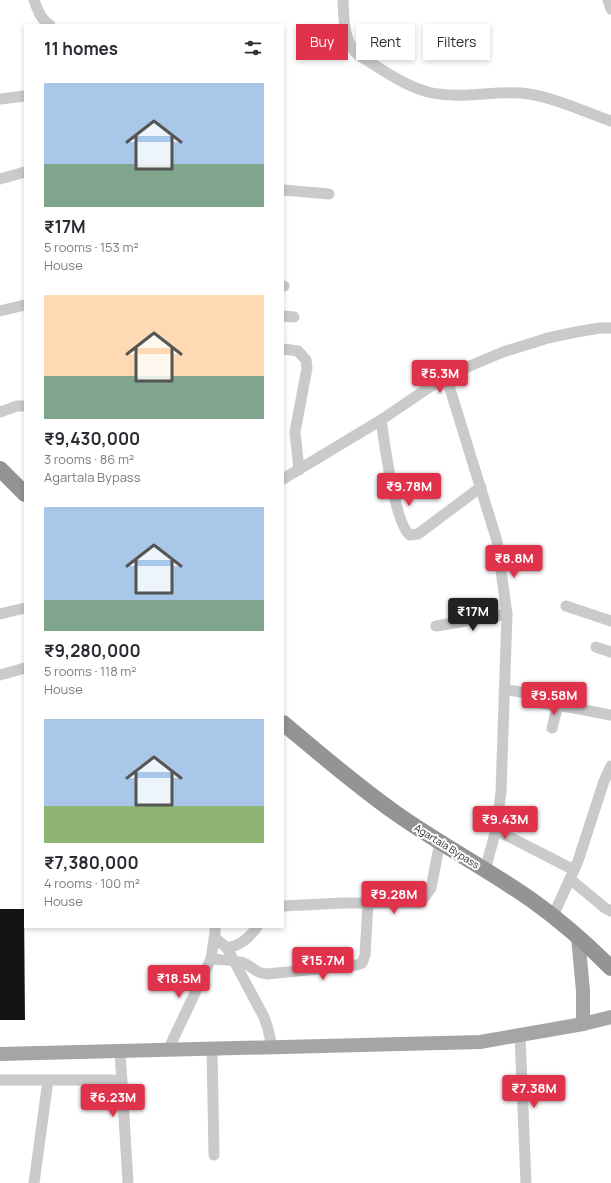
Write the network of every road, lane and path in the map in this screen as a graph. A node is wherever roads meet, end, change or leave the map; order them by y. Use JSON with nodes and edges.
{"nodes":[{"id":1,"x":34,"y":0,"type":"edge"},
{"id":2,"x":343,"y":0,"type":"edge"},
{"id":3,"x":608,"y":0,"type":"edge"},
{"id":4,"x":611,"y":9,"type":"edge"},
{"id":5,"x":48,"y":24,"type":"edge"},
{"id":6,"x":24,"y":96,"type":"edge"},
{"id":7,"x":0,"y":99,"type":"edge"},
{"id":8,"x":611,"y":122,"type":"edge"},
{"id":9,"x":24,"y":172,"type":"edge"},
{"id":10,"x":0,"y":179,"type":"edge"},
{"id":11,"x":284,"y":190,"type":"edge"},
{"id":12,"x":329,"y":194,"type":"dead end"},
{"id":13,"x":24,"y":305,"type":"edge"},
{"id":14,"x":0,"y":311,"type":"edge"},
{"id":15,"x":611,"y":328,"type":"edge"},
{"id":16,"x":284,"y":349,"type":"edge"},
{"id":17,"x":446,"y":376,"type":"junction"},
{"id":18,"x":24,"y":406,"type":"edge"},
{"id":19,"x":0,"y":412,"type":"edge"},
{"id":20,"x":381,"y":420,"type":"junction"},
{"id":21,"x":0,"y":469,"type":"edge"},
{"id":22,"x":299,"y":470,"type":"junction"},
{"id":23,"x":284,"y":478,"type":"edge"},
{"id":24,"x":481,"y":487,"type":"junction"},
{"id":25,"x":24,"y":493,"type":"edge"},
{"id":26,"x":566,"y":606,"type":"dead end"},
{"id":27,"x":24,"y":608,"type":"edge"},
{"id":28,"x":0,"y":614,"type":"edge"},
{"id":29,"x":507,"y":614,"type":"junction"},
{"id":30,"x":611,"y":621,"type":"edge"},
{"id":31,"x":436,"y":626,"type":"dead end"},
{"id":32,"x":596,"y":647,"type":"dead end"},
{"id":33,"x":611,"y":652,"type":"edge"},
{"id":34,"x":24,"y":668,"type":"edge"},
{"id":35,"x":0,"y":675,"type":"edge"},
{"id":36,"x":504,"y":689,"type":"junction"},
{"id":37,"x":558,"y":705,"type":"junction"},
{"id":38,"x":611,"y":715,"type":"edge"},
{"id":39,"x":284,"y":724,"type":"edge"},
{"id":40,"x":552,"y":728,"type":"dead end"},
{"id":41,"x":611,"y":766,"type":"edge"},
{"id":42,"x":496,"y":830,"type":"junction"},
{"id":43,"x":440,"y":842,"type":"junction"},
{"id":44,"x":485,"y":870,"type":"junction"},
{"id":45,"x":572,"y":874,"type":"junction"},
{"id":46,"x":368,"y":903,"type":"junction"},
{"id":47,"x":284,"y":906,"type":"edge"},
{"id":48,"x":611,"y":911,"type":"edge"},
{"id":49,"x":553,"y":916,"type":"junction"},
{"id":50,"x":256,"y":928,"type":"edge"},
{"id":51,"x":215,"y":932,"type":"edge"},
{"id":52,"x":578,"y":937,"type":"junction"},
{"id":53,"x":227,"y":948,"type":"junction"},
{"id":54,"x":211,"y":959,"type":"junction"},
{"id":55,"x":234,"y":961,"type":"junction"},
{"id":56,"x":611,"y":968,"type":"edge"},
{"id":57,"x":611,"y":1017,"type":"edge"},
{"id":58,"x":583,"y":1024,"type":"junction"},
{"id":59,"x":520,"y":1035,"type":"junction"},
{"id":60,"x":272,"y":1047,"type":"junction"},
{"id":61,"x":212,"y":1049,"type":"junction"},
{"id":62,"x":168,"y":1050,"type":"junction"},
{"id":63,"x":120,"y":1051,"type":"junction"},
{"id":64,"x":0,"y":1054,"type":"edge"},
{"id":65,"x":0,"y":1080,"type":"edge"},
{"id":66,"x":48,"y":1080,"type":"junction"},
{"id":67,"x":122,"y":1080,"type":"junction"},
{"id":68,"x":214,"y":1155,"type":"dead end"},
{"id":69,"x":34,"y":1183,"type":"edge"},
{"id":70,"x":128,"y":1183,"type":"edge"},
{"id":71,"x":526,"y":1183,"type":"edge"}],
"edges":[{"from":1,"to":5,"type":"street"},
{"from":2,"to":8,"type":"street"},
{"from":3,"to":4,"type":"street"},
{"from":6,"to":7,"type":"street"},
{"from":9,"to":10,"type":"street"},
{"from":11,"to":12,"type":"street"},
{"from":13,"to":14,"type":"street"},
{"from":15,"to":17,"type":"street"},
{"from":16,"to":22,"type":"street"},
{"from":17,"to":20,"type":"street"},
{"from":17,"to":24,"type":"street"},
{"from":18,"to":19,"type":"street"},
{"from":20,"to":22,"type":"street"},
{"from":20,"to":24,"type":"street"},
{"from":21,"to":25,"type":"highway"},
{"from":22,"to":23,"type":"street"},
{"from":24,"to":29,"type":"street"},
{"from":26,"to":30,"type":"street"},
{"from":27,"to":28,"type":"street"},
{"from":29,"to":31,"type":"street"},
{"from":29,"to":36,"type":"street"},
{"from":32,"to":33,"type":"street"},
{"from":34,"to":35,"type":"street"},
{"from":36,"to":37,"type":"street"},
{"from":36,"to":42,"type":"street"},
{"from":37,"to":38,"type":"street"},
{"from":37,"to":40,"type":"street"},
{"from":39,"to":43,"type":"highway","name":"Agartala Bypass"},
{"from":41,"to":45,"type":"street"},
{"from":42,"to":44,"type":"street"},
{"from":42,"to":45,"type":"street"},
{"from":43,"to":44,"type":"highway","name":"Agartala Bypass"},
{"from":43,"to":46,"type":"street"},
{"from":44,"to":49,"type":"highway","name":"Agartala Bypass"},
{"from":45,"to":48,"type":"street"},
{"from":45,"to":49,"type":"street"},
{"from":46,"to":47,"type":"street"},
{"from":46,"to":55,"type":"street"},
{"from":49,"to":52,"type":"highway","name":"Agartala Bypass"},
{"from":50,"to":53,"type":"street"},
{"from":51,"to":53,"type":"street"},
{"from":51,"to":54,"type":"street"},
{"from":52,"to":56,"type":"highway","name":"Agartala Bypass"},
{"from":52,"to":58,"type":"main road"},
{"from":53,"to":55,"type":"street"},
{"from":54,"to":55,"type":"street"},
{"from":54,"to":62,"type":"street"},
{"from":55,"to":60,"type":"street"},
{"from":57,"to":58,"type":"main road"},
{"from":58,"to":59,"type":"main road"},
{"from":59,"to":60,"type":"main road"},
{"from":59,"to":71,"type":"street"},
{"from":60,"to":61,"type":"main road"},
{"from":61,"to":62,"type":"main road"},
{"from":61,"to":68,"type":"street"},
{"from":62,"to":63,"type":"main road"},
{"from":63,"to":64,"type":"main road"},
{"from":63,"to":67,"type":"street"},
{"from":65,"to":66,"type":"street"},
{"from":66,"to":67,"type":"street"},
{"from":66,"to":69,"type":"street"},
{"from":67,"to":70,"type":"street"}]}
